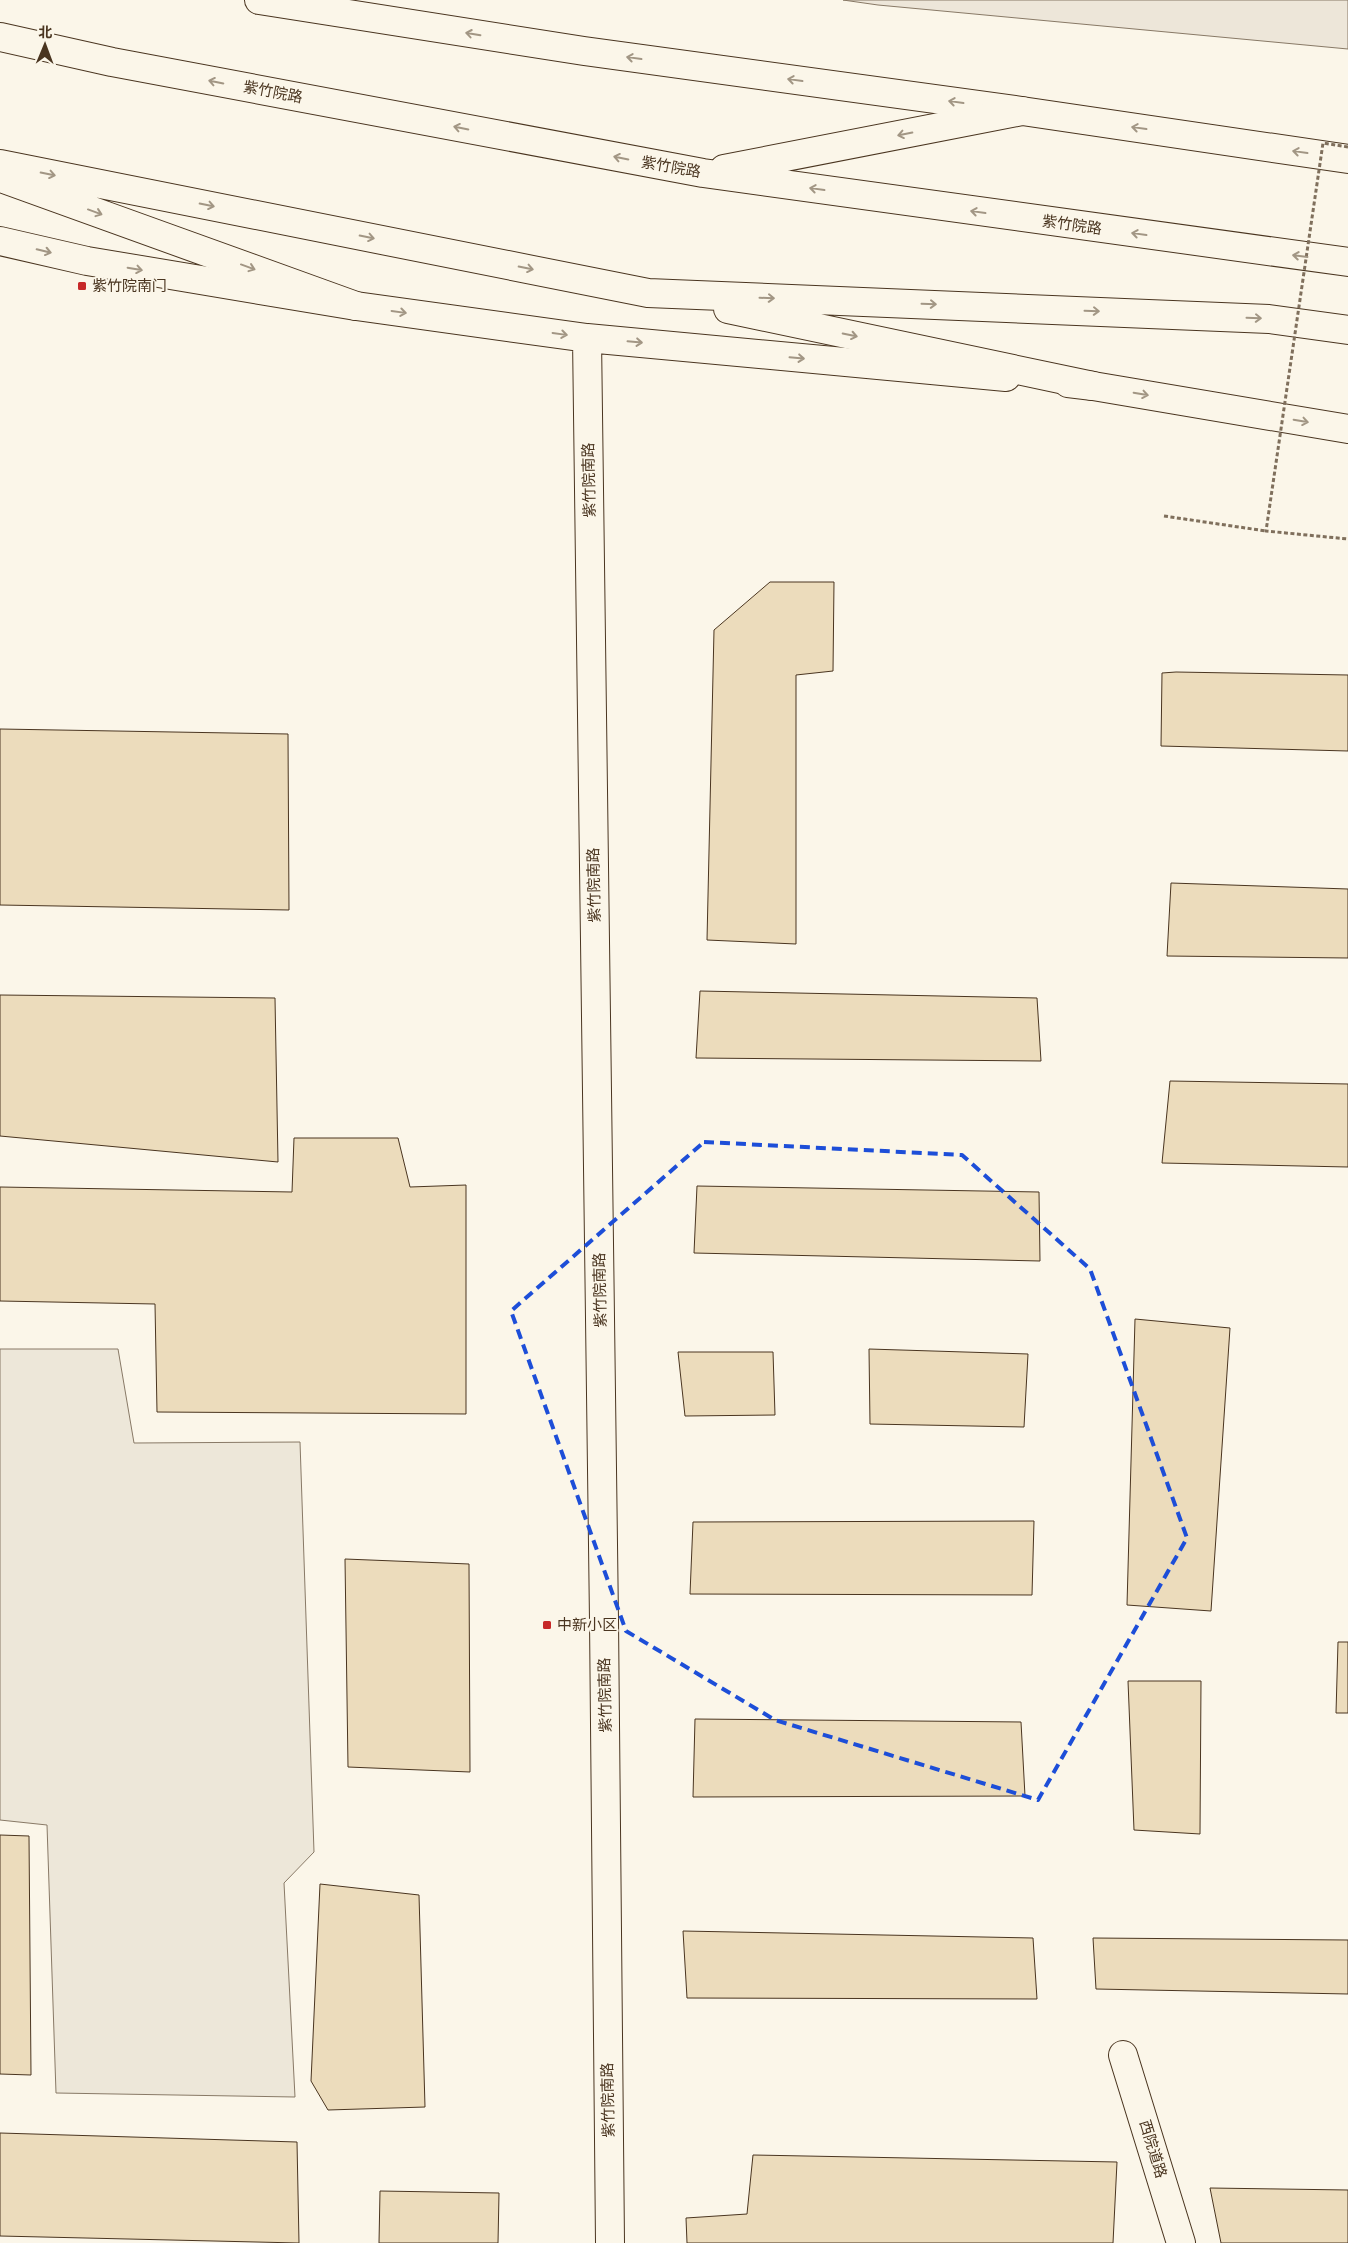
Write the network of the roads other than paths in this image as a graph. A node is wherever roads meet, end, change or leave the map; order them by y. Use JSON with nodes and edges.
{"nodes":[{"id":1,"x":259,"y":0,"type":"edge"},
{"id":2,"x":0,"y":37,"type":"edge"},
{"id":3,"x":1022,"y":111,"type":"junction"},
{"id":4,"x":1348,"y":160,"type":"edge"},
{"id":5,"x":0,"y":164,"type":"edge"},
{"id":6,"x":703,"y":173,"type":"junction"},
{"id":7,"x":0,"y":178,"type":"edge"},
{"id":8,"x":0,"y":241,"type":"edge"},
{"id":9,"x":1348,"y":262,"type":"edge"},
{"id":10,"x":648,"y":292,"type":"junction"},
{"id":11,"x":356,"y":306,"type":"junction"},
{"id":12,"x":1348,"y":330,"type":"edge"},
{"id":13,"x":587,"y":338,"type":"junction"},
{"id":14,"x":1093,"y":386,"type":"junction"},
{"id":15,"x":1348,"y":429,"type":"edge"},
{"id":16,"x":1123,"y":2055,"type":"dead end"},
{"id":17,"x":610,"y":2243,"type":"edge"},
{"id":18,"x":1181,"y":2243,"type":"edge"}],
"edges":[{"from":3,"to":1,"type":"main road","one_way":true},
{"from":6,"to":2,"type":"main road","name":"紫竹院路","one_way":true},
{"from":4,"to":3,"type":"main road","one_way":true},
{"from":3,"to":6,"type":"main road","one_way":true},
{"from":5,"to":10,"type":"main road","one_way":true},
{"from":9,"to":6,"type":"main road","name":"紫竹院路","one_way":true},
{"from":7,"to":11,"type":"main road","one_way":true},
{"from":8,"to":11,"type":"main road","one_way":true},
{"from":10,"to":12,"type":"main road","one_way":true},
{"from":10,"to":14,"type":"main road","one_way":true},
{"from":11,"to":13,"type":"main road","one_way":true},
{"from":13,"to":14,"type":"main road","one_way":true},
{"from":13,"to":17,"type":"main road","name":"紫竹院南路"},
{"from":14,"to":15,"type":"main road","one_way":true},
{"from":16,"to":18,"type":"main road","name":"西院道路"}]}
